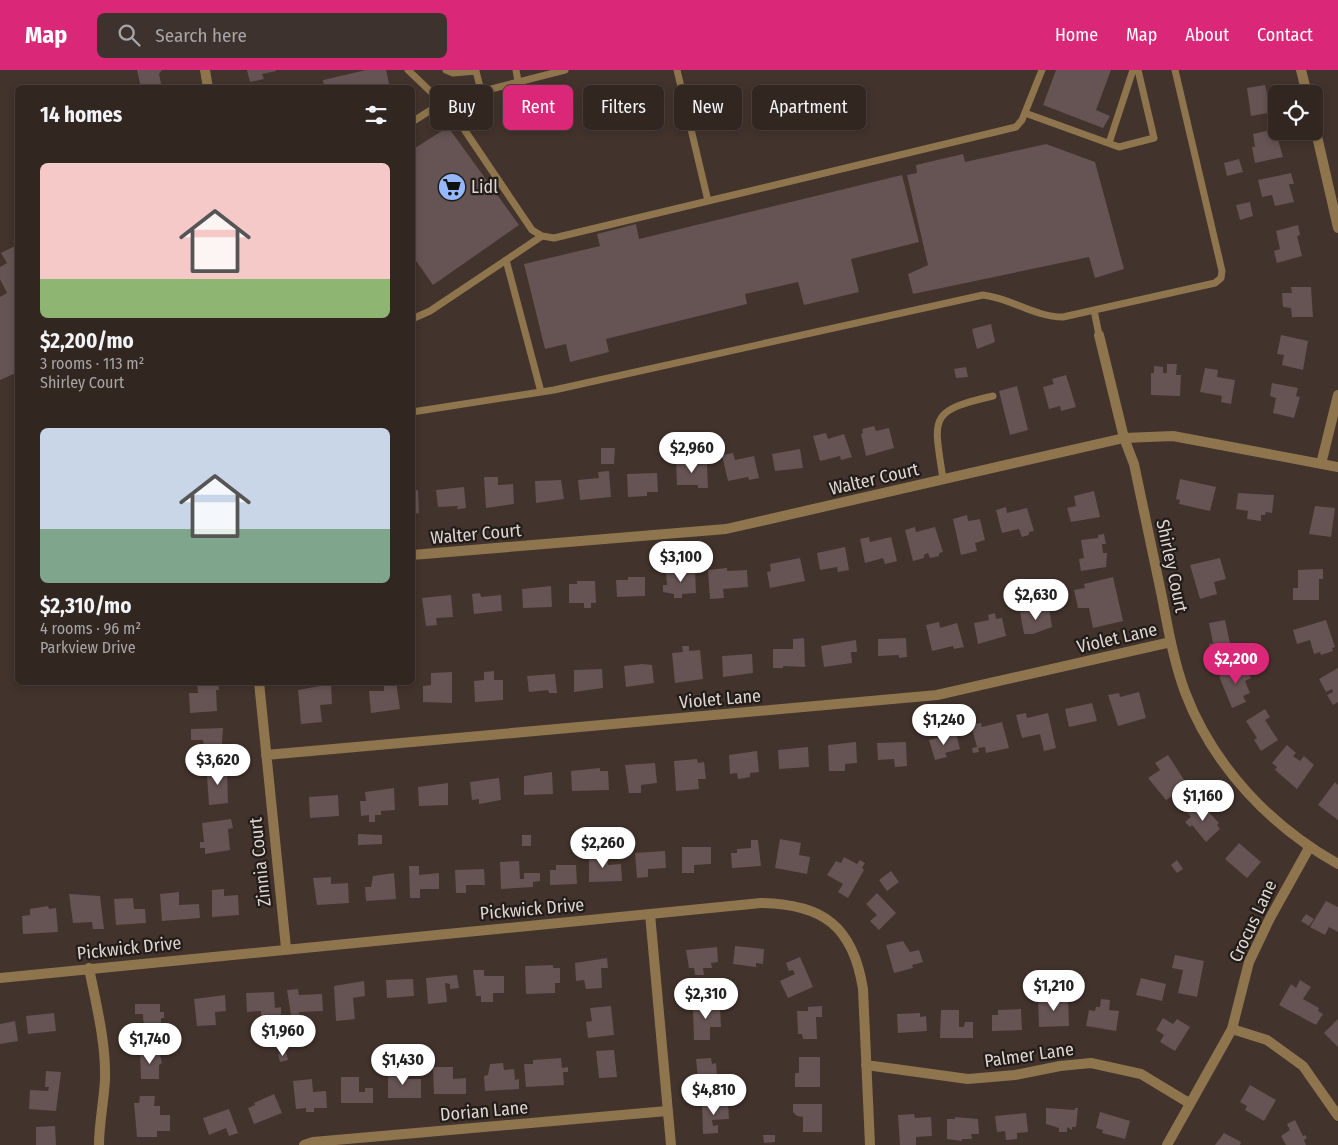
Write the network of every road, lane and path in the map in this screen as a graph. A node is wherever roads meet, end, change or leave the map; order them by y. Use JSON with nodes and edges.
{"nodes":[{"id":1,"x":205,"y":70,"type":"edge"},
{"id":2,"x":408,"y":70,"type":"edge"},
{"id":3,"x":446,"y":70,"type":"edge"},
{"id":4,"x":516,"y":70,"type":"edge"},
{"id":5,"x":565,"y":70,"type":"edge"},
{"id":6,"x":677,"y":70,"type":"edge"},
{"id":7,"x":1042,"y":70,"type":"edge"},
{"id":8,"x":1133,"y":70,"type":"edge"},
{"id":9,"x":1138,"y":70,"type":"edge"},
{"id":10,"x":1175,"y":70,"type":"edge"},
{"id":11,"x":1301,"y":70,"type":"edge"},
{"id":12,"x":518,"y":81,"type":"junction"},
{"id":13,"x":208,"y":85,"type":"edge"},
{"id":14,"x":480,"y":85,"type":"edge"},
{"id":15,"x":1305,"y":85,"type":"edge"},
{"id":16,"x":493,"y":87,"type":"edge"},
{"id":17,"x":430,"y":91,"type":"edge"},
{"id":18,"x":430,"y":111,"type":"edge"},
{"id":19,"x":1025,"y":113,"type":"junction"},
{"id":20,"x":415,"y":120,"type":"edge"},
{"id":21,"x":464,"y":130,"type":"edge"},
{"id":22,"x":1318,"y":140,"type":"edge"},
{"id":23,"x":1110,"y":143,"type":"junction"},
{"id":24,"x":708,"y":201,"type":"junction"},
{"id":25,"x":1338,"y":228,"type":"edge"},
{"id":26,"x":542,"y":236,"type":"junction"},
{"id":27,"x":506,"y":260,"type":"junction"},
{"id":28,"x":1094,"y":310,"type":"junction"},
{"id":29,"x":415,"y":318,"type":"edge"},
{"id":30,"x":1099,"y":334,"type":"joint"},
{"id":31,"x":540,"y":392,"type":"junction"},
{"id":32,"x":1338,"y":395,"type":"edge"},
{"id":33,"x":993,"y":396,"type":"dead end"},
{"id":34,"x":415,"y":412,"type":"edge"},
{"id":35,"x":1124,"y":438,"type":"junction"},
{"id":36,"x":1321,"y":464,"type":"junction"},
{"id":37,"x":1338,"y":467,"type":"edge"},
{"id":38,"x":943,"y":479,"type":"junction"},
{"id":39,"x":415,"y":555,"type":"edge"},
{"id":40,"x":1171,"y":642,"type":"junction"},
{"id":41,"x":259,"y":685,"type":"edge"},
{"id":42,"x":266,"y":755,"type":"junction"},
{"id":43,"x":1309,"y":848,"type":"junction"},
{"id":44,"x":1338,"y":864,"type":"edge"},
{"id":45,"x":650,"y":914,"type":"junction"},
{"id":46,"x":286,"y":948,"type":"junction"},
{"id":47,"x":89,"y":968,"type":"junction"},
{"id":48,"x":0,"y":978,"type":"edge"},
{"id":49,"x":1232,"y":1029,"type":"junction"},
{"id":50,"x":866,"y":1065,"type":"junction"},
{"id":51,"x":1189,"y":1103,"type":"junction"},
{"id":52,"x":667,"y":1111,"type":"junction"},
{"id":53,"x":1338,"y":1116,"type":"edge"},
{"id":54,"x":100,"y":1145,"type":"edge"},
{"id":55,"x":304,"y":1145,"type":"edge"},
{"id":56,"x":671,"y":1145,"type":"edge"},
{"id":57,"x":870,"y":1145,"type":"edge"},
{"id":58,"x":1167,"y":1145,"type":"edge"}],
"edges":[{"from":1,"to":13,"type":"street"},
{"from":2,"to":17,"type":"lane"},
{"from":3,"to":14,"type":"lane"},
{"from":4,"to":12,"type":"lane"},
{"from":5,"to":12,"type":"lane"},
{"from":6,"to":24,"type":"lane"},
{"from":7,"to":19,"type":"lane"},
{"from":8,"to":23,"type":"lane"},
{"from":9,"to":23,"type":"lane"},
{"from":10,"to":28,"type":"lane"},
{"from":11,"to":15,"type":"street"},
{"from":12,"to":16,"type":"lane"},
{"from":18,"to":20,"type":"lane"},
{"from":19,"to":23,"type":"lane"},
{"from":19,"to":24,"type":"lane"},
{"from":21,"to":26,"type":"lane"},
{"from":22,"to":25,"type":"street"},
{"from":24,"to":26,"type":"lane"},
{"from":26,"to":27,"type":"lane"},
{"from":27,"to":29,"type":"lane"},
{"from":27,"to":31,"type":"lane"},
{"from":28,"to":30,"type":"lane"},
{"from":28,"to":31,"type":"lane"},
{"from":30,"to":35,"type":"street","name":"Shirley Court"},
{"from":31,"to":34,"type":"lane"},
{"from":32,"to":36,"type":"street"},
{"from":33,"to":38,"type":"lane"},
{"from":35,"to":36,"type":"street","name":"Walter Court"},
{"from":35,"to":38,"type":"street","name":"Walter Court"},
{"from":35,"to":40,"type":"street","name":"Shirley Court"},
{"from":36,"to":37,"type":"street","name":"Walter Court"},
{"from":38,"to":39,"type":"street","name":"Walter Court"},
{"from":40,"to":42,"type":"street","name":"Violet Lane"},
{"from":40,"to":43,"type":"street","name":"Shirley Court"},
{"from":41,"to":42,"type":"street","name":"Zinnia Court"},
{"from":42,"to":46,"type":"street","name":"Zinnia Court"},
{"from":43,"to":44,"type":"street","name":"Shirley Court"},
{"from":43,"to":49,"type":"street","name":"Crocus Lane"},
{"from":45,"to":46,"type":"street","name":"Pickwick Drive"},
{"from":45,"to":50,"type":"street","name":"Pickwick Drive"},
{"from":45,"to":52,"type":"street"},
{"from":46,"to":47,"type":"street","name":"Pickwick Drive"},
{"from":47,"to":48,"type":"street","name":"Pickwick Drive"},
{"from":47,"to":54,"type":"street"},
{"from":49,"to":51,"type":"street","name":"Crocus Lane"},
{"from":49,"to":53,"type":"street"},
{"from":50,"to":51,"type":"street","name":"Palmer Lane"},
{"from":50,"to":57,"type":"street","name":"Pickwick Drive"},
{"from":51,"to":58,"type":"street","name":"Crocus Lane"},
{"from":52,"to":55,"type":"street","name":"Dorian Lane"},
{"from":52,"to":56,"type":"street"}]}
